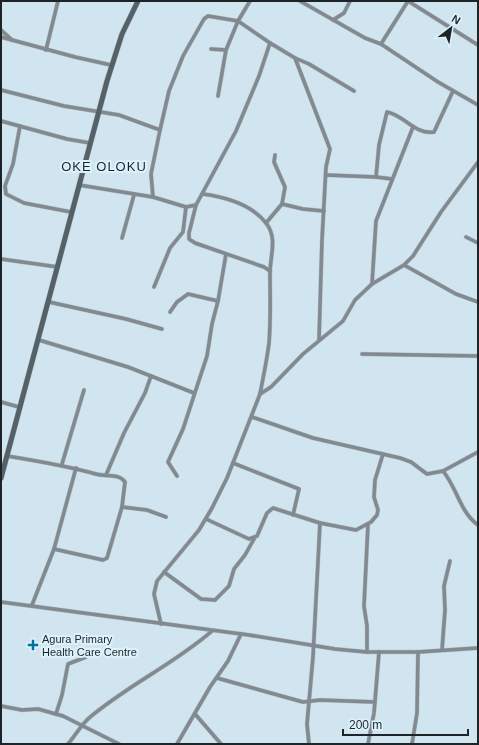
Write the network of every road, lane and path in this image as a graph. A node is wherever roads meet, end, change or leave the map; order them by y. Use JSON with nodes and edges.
{"nodes":[{"id":1,"x":58,"y":1,"type":"edge"},
{"id":2,"x":138,"y":1,"type":"edge"},
{"id":3,"x":250,"y":1,"type":"edge"},
{"id":4,"x":300,"y":1,"type":"edge"},
{"id":5,"x":350,"y":1,"type":"edge"},
{"id":6,"x":408,"y":1,"type":"edge"},
{"id":7,"x":333,"y":20,"type":"junction"},
{"id":8,"x":238,"y":21,"type":"junction"},
{"id":9,"x":1,"y":30,"type":"edge"},
{"id":10,"x":1,"y":37,"type":"edge"},
{"id":11,"x":13,"y":41,"type":"junction"},
{"id":12,"x":270,"y":43,"type":"junction"},
{"id":13,"x":381,"y":44,"type":"junction"},
{"id":14,"x":478,"y":45,"type":"edge"},
{"id":15,"x":210,"y":49,"type":"dead end"},
{"id":16,"x":46,"y":50,"type":"junction"},
{"id":17,"x":226,"y":50,"type":"junction"},
{"id":18,"x":295,"y":58,"type":"junction"},
{"id":19,"x":111,"y":65,"type":"junction"},
{"id":20,"x":1,"y":90,"type":"edge"},
{"id":21,"x":354,"y":91,"type":"dead end"},
{"id":22,"x":454,"y":92,"type":"junction"},
{"id":23,"x":218,"y":96,"type":"dead end"},
{"id":24,"x":478,"y":105,"type":"edge"},
{"id":25,"x":100,"y":111,"type":"junction"},
{"id":26,"x":1,"y":121,"type":"edge"},
{"id":27,"x":20,"y":126,"type":"junction"},
{"id":28,"x":413,"y":127,"type":"junction"},
{"id":29,"x":160,"y":130,"type":"junction"},
{"id":30,"x":90,"y":143,"type":"junction"},
{"id":31,"x":275,"y":155,"type":"dead end"},
{"id":32,"x":478,"y":162,"type":"edge"},
{"id":33,"x":326,"y":175,"type":"junction"},
{"id":34,"x":376,"y":177,"type":"junction"},
{"id":35,"x":392,"y":179,"type":"junction"},
{"id":36,"x":79,"y":185,"type":"junction"},
{"id":37,"x":3,"y":192,"type":"edge"},
{"id":38,"x":203,"y":194,"type":"junction"},
{"id":39,"x":134,"y":195,"type":"junction"},
{"id":40,"x":153,"y":197,"type":"junction"},
{"id":41,"x":282,"y":204,"type":"junction"},
{"id":42,"x":196,"y":205,"type":"junction"},
{"id":43,"x":186,"y":207,"type":"junction"},
{"id":44,"x":324,"y":211,"type":"junction"},
{"id":45,"x":71,"y":212,"type":"junction"},
{"id":46,"x":266,"y":223,"type":"junction"},
{"id":47,"x":466,"y":237,"type":"dead end"},
{"id":48,"x":122,"y":238,"type":"dead end"},
{"id":49,"x":478,"y":243,"type":"edge"},
{"id":50,"x":226,"y":254,"type":"junction"},
{"id":51,"x":1,"y":259,"type":"edge"},
{"id":52,"x":404,"y":265,"type":"junction"},
{"id":53,"x":58,"y":266,"type":"junction"},
{"id":54,"x":270,"y":271,"type":"junction"},
{"id":55,"x":372,"y":284,"type":"junction"},
{"id":56,"x":154,"y":287,"type":"dead end"},
{"id":57,"x":218,"y":301,"type":"junction"},
{"id":58,"x":49,"y":302,"type":"junction"},
{"id":59,"x":478,"y":302,"type":"edge"},
{"id":60,"x":170,"y":312,"type":"dead end"},
{"id":61,"x":162,"y":329,"type":"dead end"},
{"id":62,"x":39,"y":340,"type":"junction"},
{"id":63,"x":319,"y":340,"type":"junction"},
{"id":64,"x":362,"y":354,"type":"dead end"},
{"id":65,"x":478,"y":356,"type":"edge"},
{"id":66,"x":151,"y":376,"type":"junction"},
{"id":67,"x":84,"y":390,"type":"dead end"},
{"id":68,"x":194,"y":393,"type":"junction"},
{"id":69,"x":260,"y":394,"type":"junction"},
{"id":70,"x":1,"y":402,"type":"edge"},
{"id":71,"x":19,"y":407,"type":"junction"},
{"id":72,"x":252,"y":417,"type":"junction"},
{"id":73,"x":478,"y":452,"type":"edge"},
{"id":74,"x":383,"y":454,"type":"junction"},
{"id":75,"x":7,"y":456,"type":"junction"},
{"id":76,"x":62,"y":464,"type":"junction"},
{"id":77,"x":233,"y":464,"type":"junction"},
{"id":78,"x":76,"y":468,"type":"junction"},
{"id":79,"x":443,"y":472,"type":"junction"},
{"id":80,"x":106,"y":475,"type":"junction"},
{"id":81,"x":1,"y":476,"type":"edge"},
{"id":82,"x":177,"y":476,"type":"dead end"},
{"id":83,"x":122,"y":507,"type":"junction"},
{"id":84,"x":293,"y":515,"type":"junction"},
{"id":85,"x":166,"y":517,"type":"dead end"},
{"id":86,"x":206,"y":519,"type":"junction"},
{"id":87,"x":320,"y":523,"type":"junction"},
{"id":88,"x":368,"y":524,"type":"junction"},
{"id":89,"x":478,"y":525,"type":"edge"},
{"id":90,"x":254,"y":539,"type":"junction"},
{"id":91,"x":54,"y":549,"type":"junction"},
{"id":92,"x":450,"y":561,"type":"dead end"},
{"id":93,"x":164,"y":572,"type":"junction"},
{"id":94,"x":1,"y":602,"type":"edge"},
{"id":95,"x":32,"y":605,"type":"junction"},
{"id":96,"x":161,"y":624,"type":"junction"},
{"id":97,"x":212,"y":630,"type":"junction"},
{"id":98,"x":241,"y":634,"type":"junction"},
{"id":99,"x":312,"y":646,"type":"junction"},
{"id":100,"x":478,"y":648,"type":"edge"},
{"id":101,"x":442,"y":650,"type":"junction"},
{"id":102,"x":92,"y":651,"type":"dead end"},
{"id":103,"x":367,"y":652,"type":"junction"},
{"id":104,"x":379,"y":652,"type":"junction"},
{"id":105,"x":418,"y":652,"type":"junction"},
{"id":106,"x":217,"y":678,"type":"junction"},
{"id":107,"x":308,"y":702,"type":"junction"},
{"id":108,"x":375,"y":702,"type":"junction"},
{"id":109,"x":1,"y":706,"type":"edge"},
{"id":110,"x":56,"y":714,"type":"junction"},
{"id":111,"x":194,"y":714,"type":"junction"},
{"id":112,"x":82,"y":726,"type":"junction"},
{"id":113,"x":68,"y":744,"type":"edge"},
{"id":114,"x":119,"y":744,"type":"edge"},
{"id":115,"x":178,"y":744,"type":"edge"},
{"id":116,"x":221,"y":744,"type":"edge"},
{"id":117,"x":309,"y":744,"type":"edge"},
{"id":118,"x":368,"y":744,"type":"edge"},
{"id":119,"x":412,"y":744,"type":"edge"}],
"edges":[{"from":1,"to":16,"type":"street"},
{"from":2,"to":19,"type":"street"},
{"from":3,"to":8,"type":"street"},
{"from":4,"to":7,"type":"street"},
{"from":5,"to":7,"type":"street"},
{"from":6,"to":13,"type":"street"},
{"from":6,"to":14,"type":"street"},
{"from":7,"to":13,"type":"street"},
{"from":8,"to":12,"type":"street"},
{"from":8,"to":17,"type":"street"},
{"from":8,"to":29,"type":"street"},
{"from":9,"to":11,"type":"street"},
{"from":10,"to":11,"type":"street"},
{"from":11,"to":16,"type":"street"},
{"from":12,"to":18,"type":"street"},
{"from":12,"to":38,"type":"street"},
{"from":13,"to":22,"type":"street"},
{"from":15,"to":17,"type":"street"},
{"from":16,"to":19,"type":"street"},
{"from":17,"to":23,"type":"street"},
{"from":18,"to":21,"type":"street"},
{"from":18,"to":33,"type":"street"},
{"from":19,"to":25,"type":"street"},
{"from":20,"to":25,"type":"street"},
{"from":22,"to":24,"type":"street"},
{"from":22,"to":28,"type":"street"},
{"from":25,"to":29,"type":"street"},
{"from":25,"to":30,"type":"street"},
{"from":26,"to":27,"type":"street"},
{"from":27,"to":30,"type":"street"},
{"from":27,"to":37,"type":"street"},
{"from":28,"to":34,"type":"street"},
{"from":28,"to":35,"type":"street"},
{"from":29,"to":40,"type":"street"},
{"from":30,"to":36,"type":"street"},
{"from":31,"to":41,"type":"street"},
{"from":32,"to":52,"type":"street"},
{"from":33,"to":34,"type":"street"},
{"from":33,"to":44,"type":"street"},
{"from":34,"to":35,"type":"street"},
{"from":35,"to":55,"type":"street"},
{"from":36,"to":39,"type":"street"},
{"from":36,"to":45,"type":"street"},
{"from":37,"to":45,"type":"street"},
{"from":38,"to":42,"type":"street"},
{"from":38,"to":46,"type":"street"},
{"from":39,"to":40,"type":"street"},
{"from":39,"to":48,"type":"street"},
{"from":40,"to":43,"type":"street"},
{"from":41,"to":44,"type":"street"},
{"from":41,"to":46,"type":"street"},
{"from":42,"to":43,"type":"street"},
{"from":42,"to":50,"type":"street"},
{"from":43,"to":56,"type":"street"},
{"from":44,"to":63,"type":"street"},
{"from":45,"to":53,"type":"street"},
{"from":46,"to":54,"type":"street"},
{"from":47,"to":49,"type":"street"},
{"from":50,"to":54,"type":"street"},
{"from":50,"to":57,"type":"street"},
{"from":51,"to":53,"type":"street"},
{"from":52,"to":55,"type":"street"},
{"from":52,"to":59,"type":"street"},
{"from":53,"to":58,"type":"street"},
{"from":54,"to":69,"type":"street"},
{"from":55,"to":63,"type":"street"},
{"from":57,"to":60,"type":"street"},
{"from":57,"to":68,"type":"street"},
{"from":58,"to":61,"type":"street"},
{"from":58,"to":62,"type":"street"},
{"from":62,"to":66,"type":"street"},
{"from":62,"to":71,"type":"street"},
{"from":63,"to":69,"type":"street"},
{"from":64,"to":65,"type":"street"},
{"from":66,"to":68,"type":"street"},
{"from":66,"to":80,"type":"street"},
{"from":67,"to":76,"type":"street"},
{"from":68,"to":82,"type":"street"},
{"from":69,"to":72,"type":"street"},
{"from":70,"to":71,"type":"street"},
{"from":71,"to":75,"type":"street"},
{"from":72,"to":74,"type":"street"},
{"from":72,"to":77,"type":"street"},
{"from":73,"to":79,"type":"street"},
{"from":74,"to":79,"type":"street"},
{"from":74,"to":88,"type":"street"},
{"from":75,"to":76,"type":"street"},
{"from":75,"to":81,"type":"street"},
{"from":76,"to":78,"type":"street"},
{"from":77,"to":84,"type":"street"},
{"from":77,"to":86,"type":"street"},
{"from":78,"to":80,"type":"street"},
{"from":78,"to":91,"type":"street"},
{"from":79,"to":89,"type":"street"},
{"from":80,"to":83,"type":"street"},
{"from":83,"to":85,"type":"street"},
{"from":83,"to":91,"type":"street"},
{"from":84,"to":87,"type":"street"},
{"from":84,"to":90,"type":"street"},
{"from":86,"to":90,"type":"street"},
{"from":86,"to":93,"type":"street"},
{"from":87,"to":88,"type":"street"},
{"from":87,"to":99,"type":"street"},
{"from":88,"to":103,"type":"street"},
{"from":90,"to":93,"type":"street"},
{"from":91,"to":95,"type":"street"},
{"from":92,"to":101,"type":"street"},
{"from":93,"to":96,"type":"street"},
{"from":94,"to":95,"type":"street"},
{"from":95,"to":96,"type":"street"},
{"from":96,"to":97,"type":"street"},
{"from":97,"to":98,"type":"street"},
{"from":97,"to":112,"type":"street"},
{"from":98,"to":99,"type":"street"},
{"from":98,"to":106,"type":"street"},
{"from":99,"to":103,"type":"street"},
{"from":99,"to":107,"type":"street"},
{"from":100,"to":101,"type":"street"},
{"from":101,"to":105,"type":"street"},
{"from":102,"to":110,"type":"street"},
{"from":103,"to":104,"type":"street"},
{"from":104,"to":105,"type":"street"},
{"from":104,"to":108,"type":"street"},
{"from":105,"to":119,"type":"street"},
{"from":106,"to":107,"type":"street"},
{"from":106,"to":111,"type":"street"},
{"from":107,"to":108,"type":"street"},
{"from":107,"to":117,"type":"street"},
{"from":108,"to":118,"type":"street"},
{"from":109,"to":110,"type":"street"},
{"from":110,"to":112,"type":"street"},
{"from":111,"to":115,"type":"street"},
{"from":111,"to":116,"type":"street"},
{"from":112,"to":113,"type":"street"},
{"from":112,"to":114,"type":"street"}]}
